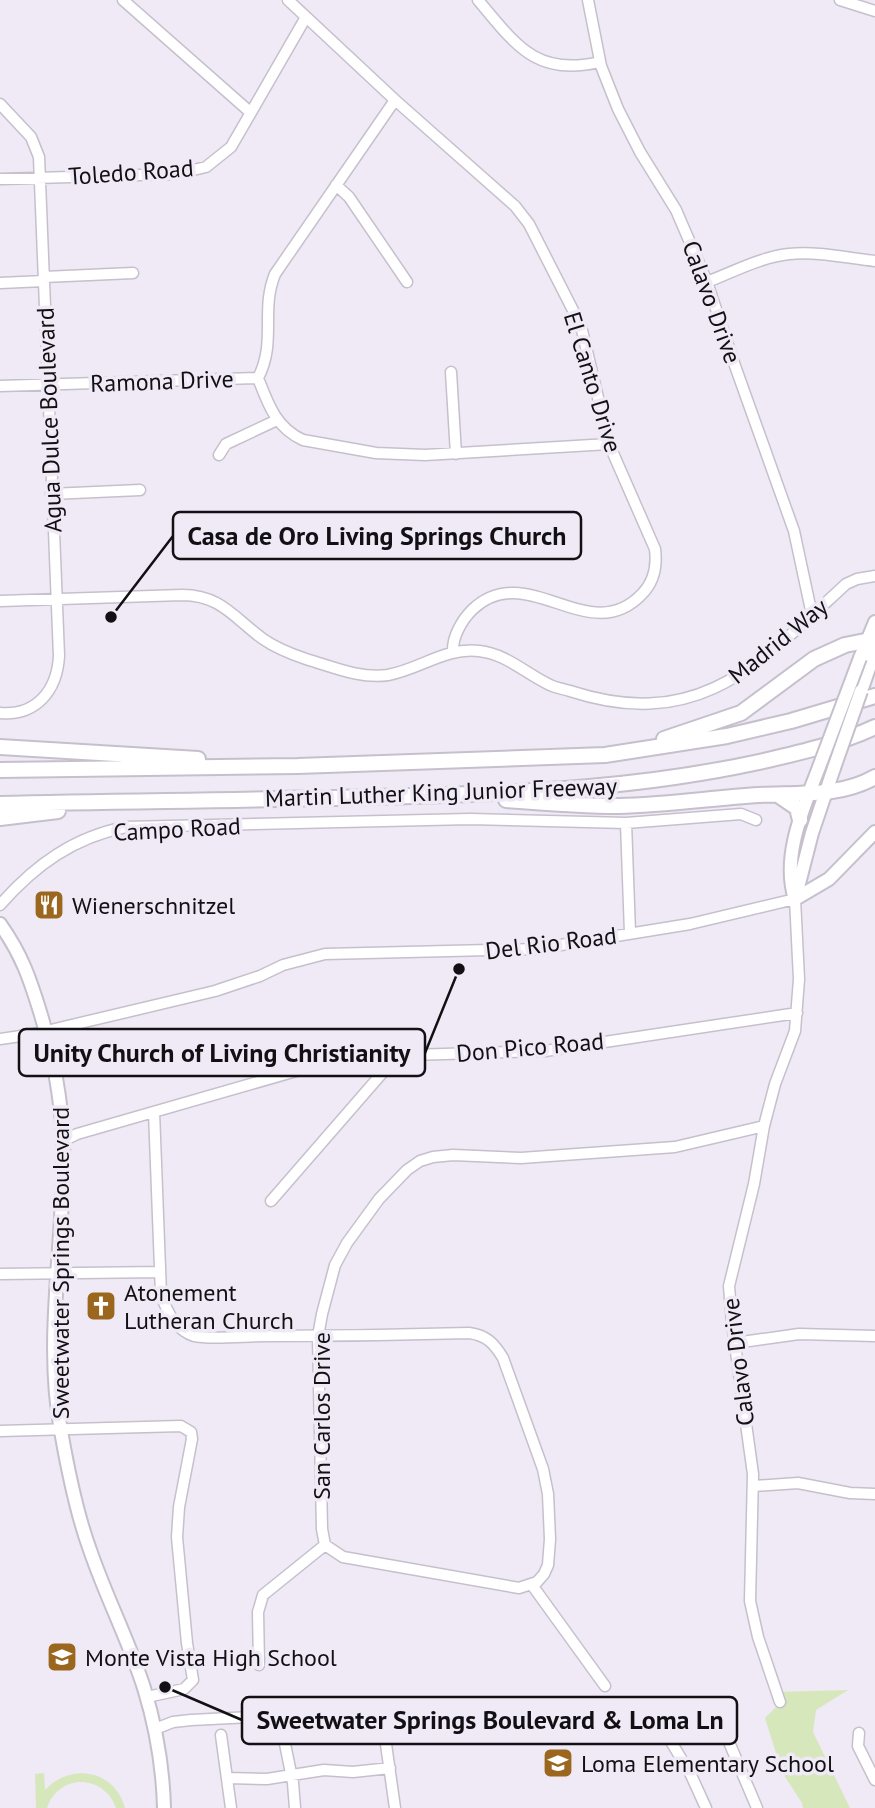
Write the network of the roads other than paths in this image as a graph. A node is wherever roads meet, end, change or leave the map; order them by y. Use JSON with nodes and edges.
{"nodes":[{"id":1,"x":123,"y":0,"type":"edge"},
{"id":2,"x":288,"y":0,"type":"edge"},
{"id":3,"x":478,"y":0,"type":"edge"},
{"id":4,"x":588,"y":0,"type":"edge"},
{"id":5,"x":840,"y":0,"type":"edge"},
{"id":6,"x":875,"y":11,"type":"edge"},
{"id":7,"x":306,"y":17,"type":"junction"},
{"id":8,"x":600,"y":62,"type":"junction"},
{"id":9,"x":395,"y":100,"type":"junction"},
{"id":10,"x":0,"y":104,"type":"edge"},
{"id":11,"x":250,"y":112,"type":"junction"},
{"id":12,"x":40,"y":178,"type":"junction"},
{"id":13,"x":0,"y":179,"type":"edge"},
{"id":14,"x":337,"y":185,"type":"junction"},
{"id":15,"x":875,"y":261,"type":"edge"},
{"id":16,"x":133,"y":273,"type":"dead end"},
{"id":17,"x":44,"y":279,"type":"junction"},
{"id":18,"x":407,"y":282,"type":"dead end"},
{"id":19,"x":707,"y":282,"type":"junction"},
{"id":20,"x":0,"y":283,"type":"edge"},
{"id":21,"x":451,"y":372,"type":"dead end"},
{"id":22,"x":258,"y":378,"type":"junction"},
{"id":23,"x":48,"y":385,"type":"junction"},
{"id":24,"x":0,"y":386,"type":"edge"},
{"id":25,"x":277,"y":420,"type":"junction"},
{"id":26,"x":609,"y":444,"type":"junction"},
{"id":27,"x":456,"y":454,"type":"junction"},
{"id":28,"x":219,"y":455,"type":"dead end"},
{"id":29,"x":140,"y":490,"type":"dead end"},
{"id":30,"x":51,"y":494,"type":"junction"},
{"id":31,"x":875,"y":576,"type":"edge"},
{"id":32,"x":57,"y":598,"type":"junction"},
{"id":33,"x":0,"y":601,"type":"edge"},
{"id":34,"x":812,"y":615,"type":"junction"},
{"id":35,"x":875,"y":622,"type":"edge"},
{"id":36,"x":870,"y":649,"type":"edge"},
{"id":37,"x":453,"y":652,"type":"junction"},
{"id":38,"x":875,"y":696,"type":"edge"},
{"id":39,"x":0,"y":713,"type":"edge"},
{"id":40,"x":875,"y":726,"type":"edge"},
{"id":41,"x":0,"y":747,"type":"edge"},
{"id":42,"x":605,"y":755,"type":"junction"},
{"id":43,"x":298,"y":766,"type":"junction"},
{"id":44,"x":0,"y":770,"type":"edge"},
{"id":45,"x":875,"y":776,"type":"edge"},
{"id":46,"x":825,"y":792,"type":"junction"},
{"id":47,"x":809,"y":793,"type":"junction"},
{"id":48,"x":452,"y":795,"type":"junction"},
{"id":49,"x":777,"y":795,"type":"junction"},
{"id":50,"x":258,"y":799,"type":"junction"},
{"id":51,"x":0,"y":804,"type":"edge"},
{"id":52,"x":0,"y":818,"type":"edge"},
{"id":53,"x":755,"y":820,"type":"dead end"},
{"id":54,"x":800,"y":820,"type":"junction"},
{"id":55,"x":626,"y":823,"type":"junction"},
{"id":56,"x":875,"y":832,"type":"edge"},
{"id":57,"x":795,"y":900,"type":"junction"},
{"id":58,"x":0,"y":905,"type":"edge"},
{"id":59,"x":0,"y":924,"type":"edge"},
{"id":60,"x":630,"y":933,"type":"junction"},
{"id":61,"x":797,"y":1013,"type":"junction"},
{"id":62,"x":46,"y":1031,"type":"junction"},
{"id":63,"x":0,"y":1039,"type":"edge"},
{"id":64,"x":397,"y":1056,"type":"junction"},
{"id":65,"x":154,"y":1112,"type":"junction"},
{"id":66,"x":764,"y":1126,"type":"junction"},
{"id":67,"x":63,"y":1141,"type":"junction"},
{"id":68,"x":271,"y":1201,"type":"dead end"},
{"id":69,"x":160,"y":1272,"type":"junction"},
{"id":70,"x":0,"y":1274,"type":"edge"},
{"id":71,"x":57,"y":1274,"type":"junction"},
{"id":72,"x":318,"y":1336,"type":"junction"},
{"id":73,"x":875,"y":1336,"type":"edge"},
{"id":74,"x":735,"y":1343,"type":"junction"},
{"id":75,"x":61,"y":1430,"type":"junction"},
{"id":76,"x":0,"y":1431,"type":"edge"},
{"id":77,"x":754,"y":1486,"type":"junction"},
{"id":78,"x":875,"y":1494,"type":"edge"},
{"id":79,"x":325,"y":1545,"type":"junction"},
{"id":80,"x":532,"y":1585,"type":"junction"},
{"id":81,"x":259,"y":1665,"type":"dead end"},
{"id":82,"x":604,"y":1686,"type":"dead end"},
{"id":83,"x":147,"y":1697,"type":"junction"},
{"id":84,"x":780,"y":1702,"type":"dead end"},
{"id":85,"x":498,"y":1705,"type":"dead end"},
{"id":86,"x":662,"y":1721,"type":"dead end"},
{"id":87,"x":728,"y":1723,"type":"dead end"},
{"id":88,"x":155,"y":1729,"type":"junction"},
{"id":89,"x":384,"y":1730,"type":"dead end"},
{"id":90,"x":859,"y":1733,"type":"dead end"},
{"id":91,"x":283,"y":1734,"type":"dead end"},
{"id":92,"x":222,"y":1735,"type":"dead end"},
{"id":93,"x":390,"y":1768,"type":"junction"},
{"id":94,"x":292,"y":1776,"type":"junction"},
{"id":95,"x":228,"y":1778,"type":"junction"},
{"id":96,"x":875,"y":1780,"type":"edge"},
{"id":97,"x":164,"y":1808,"type":"edge"},
{"id":98,"x":231,"y":1808,"type":"edge"},
{"id":99,"x":295,"y":1808,"type":"edge"},
{"id":100,"x":395,"y":1808,"type":"edge"},
{"id":101,"x":706,"y":1808,"type":"edge"},
{"id":102,"x":757,"y":1808,"type":"edge"}],
"edges":[{"from":1,"to":11,"type":"street"},
{"from":2,"to":7,"type":"street","name":"El Canto Drive"},
{"from":3,"to":8,"type":"street"},
{"from":4,"to":8,"type":"street","name":"Calavo Drive"},
{"from":5,"to":6,"type":"street"},
{"from":7,"to":9,"type":"street","name":"El Canto Drive"},
{"from":7,"to":11,"type":"street","name":"Toledo Road"},
{"from":8,"to":19,"type":"street","name":"Calavo Drive"},
{"from":9,"to":14,"type":"street","name":"Ramona Drive"},
{"from":9,"to":26,"type":"street","name":"El Canto Drive"},
{"from":10,"to":12,"type":"street","name":"Agua Dulce Boulevard"},
{"from":11,"to":12,"type":"street","name":"Toledo Road"},
{"from":12,"to":13,"type":"street","name":"Toledo Road"},
{"from":12,"to":17,"type":"street","name":"Agua Dulce Boulevard"},
{"from":14,"to":18,"type":"street"},
{"from":14,"to":22,"type":"street","name":"Ramona Drive"},
{"from":15,"to":19,"type":"street"},
{"from":16,"to":17,"type":"street"},
{"from":17,"to":20,"type":"street"},
{"from":17,"to":23,"type":"street","name":"Agua Dulce Boulevard"},
{"from":19,"to":34,"type":"street","name":"Calavo Drive"},
{"from":21,"to":27,"type":"street"},
{"from":22,"to":23,"type":"street","name":"Ramona Drive"},
{"from":22,"to":25,"type":"street"},
{"from":23,"to":24,"type":"street","name":"Ramona Drive"},
{"from":23,"to":30,"type":"street","name":"Agua Dulce Boulevard"},
{"from":25,"to":27,"type":"street"},
{"from":25,"to":28,"type":"street"},
{"from":26,"to":27,"type":"street"},
{"from":26,"to":37,"type":"street","name":"El Canto Drive"},
{"from":29,"to":30,"type":"street"},
{"from":30,"to":32,"type":"street","name":"Agua Dulce Boulevard"},
{"from":31,"to":34,"type":"street","name":"Madrid Way"},
{"from":32,"to":33,"type":"street","name":"Madrid Way"},
{"from":32,"to":37,"type":"street","name":"Madrid Way"},
{"from":32,"to":39,"type":"street","name":"Agua Dulce Boulevard"},
{"from":34,"to":37,"type":"street","name":"Madrid Way"},
{"from":35,"to":36,"type":"main road"},
{"from":36,"to":42,"type":"highway"},
{"from":36,"to":46,"type":"main road","name":"Calavo Drive","bridge":true},
{"from":36,"to":47,"type":"main road","name":"Calavo Drive","bridge":true},
{"from":38,"to":42,"type":"highway","name":"Martin Luther King Junior Freeway"},
{"from":40,"to":48,"type":"highway","name":"Martin Luther King Junior Freeway"},
{"from":41,"to":43,"type":"highway"},
{"from":42,"to":43,"type":"highway","name":"Martin Luther King Junior Freeway"},
{"from":43,"to":44,"type":"highway","name":"Martin Luther King Junior Freeway"},
{"from":45,"to":46,"type":"highway"},
{"from":46,"to":47,"type":"highway"},
{"from":46,"to":57,"type":"main road","name":"Calavo Drive"},
{"from":47,"to":49,"type":"highway"},
{"from":47,"to":54,"type":"main road","name":"Calavo Drive"},
{"from":48,"to":49,"type":"highway"},
{"from":48,"to":50,"type":"highway","name":"Martin Luther King Junior Freeway"},
{"from":49,"to":54,"type":"highway"},
{"from":50,"to":51,"type":"highway","name":"Martin Luther King Junior Freeway"},
{"from":50,"to":52,"type":"highway"},
{"from":53,"to":55,"type":"street","name":"Campo Road"},
{"from":54,"to":57,"type":"main road","name":"Calavo Drive"},
{"from":55,"to":58,"type":"street","name":"Campo Road"},
{"from":55,"to":60,"type":"street"},
{"from":56,"to":57,"type":"main road","name":"Del Rio Road"},
{"from":57,"to":60,"type":"street","name":"Del Rio Road"},
{"from":57,"to":61,"type":"street","name":"Calavo Drive"},
{"from":59,"to":62,"type":"main road","name":"Sweetwater Springs Boulevard"},
{"from":60,"to":62,"type":"street","name":"Del Rio Road"},
{"from":61,"to":64,"type":"street","name":"Don Pico Road"},
{"from":61,"to":66,"type":"street","name":"Calavo Drive"},
{"from":62,"to":63,"type":"street","name":"Del Rio Road"},
{"from":62,"to":67,"type":"main road","name":"Sweetwater Springs Boulevard"},
{"from":64,"to":65,"type":"street","name":"Don Pico Road"},
{"from":64,"to":68,"type":"street"},
{"from":65,"to":67,"type":"street","name":"Don Pico Road"},
{"from":65,"to":69,"type":"street"},
{"from":66,"to":72,"type":"street","name":"San Carlos Drive"},
{"from":66,"to":74,"type":"street","name":"Calavo Drive"},
{"from":67,"to":71,"type":"main road","name":"Sweetwater Springs Boulevard"},
{"from":69,"to":71,"type":"street"},
{"from":69,"to":72,"type":"street"},
{"from":70,"to":71,"type":"street"},
{"from":71,"to":75,"type":"main road","name":"Sweetwater Springs Boulevard"},
{"from":72,"to":79,"type":"street","name":"San Carlos Drive"},
{"from":72,"to":80,"type":"street"},
{"from":73,"to":74,"type":"street"},
{"from":74,"to":77,"type":"street","name":"Calavo Drive"},
{"from":75,"to":76,"type":"street"},
{"from":75,"to":83,"type":"main road","name":"Sweetwater Springs Boulevard"},
{"from":75,"to":83,"type":"street"},
{"from":77,"to":78,"type":"street"},
{"from":77,"to":84,"type":"street","name":"Calavo Drive"},
{"from":79,"to":80,"type":"street"},
{"from":79,"to":81,"type":"street"},
{"from":80,"to":82,"type":"street"},
{"from":83,"to":88,"type":"main road","name":"Sweetwater Springs Boulevard"},
{"from":85,"to":88,"type":"street"},
{"from":86,"to":101,"type":"street"},
{"from":87,"to":102,"type":"street"},
{"from":88,"to":97,"type":"main road","name":"Sweetwater Springs Boulevard"},
{"from":89,"to":93,"type":"street"},
{"from":90,"to":96,"type":"street"},
{"from":91,"to":94,"type":"street"},
{"from":92,"to":95,"type":"street"},
{"from":93,"to":94,"type":"street"},
{"from":93,"to":100,"type":"street"},
{"from":94,"to":95,"type":"street"},
{"from":94,"to":99,"type":"street"},
{"from":95,"to":98,"type":"street"}]}
